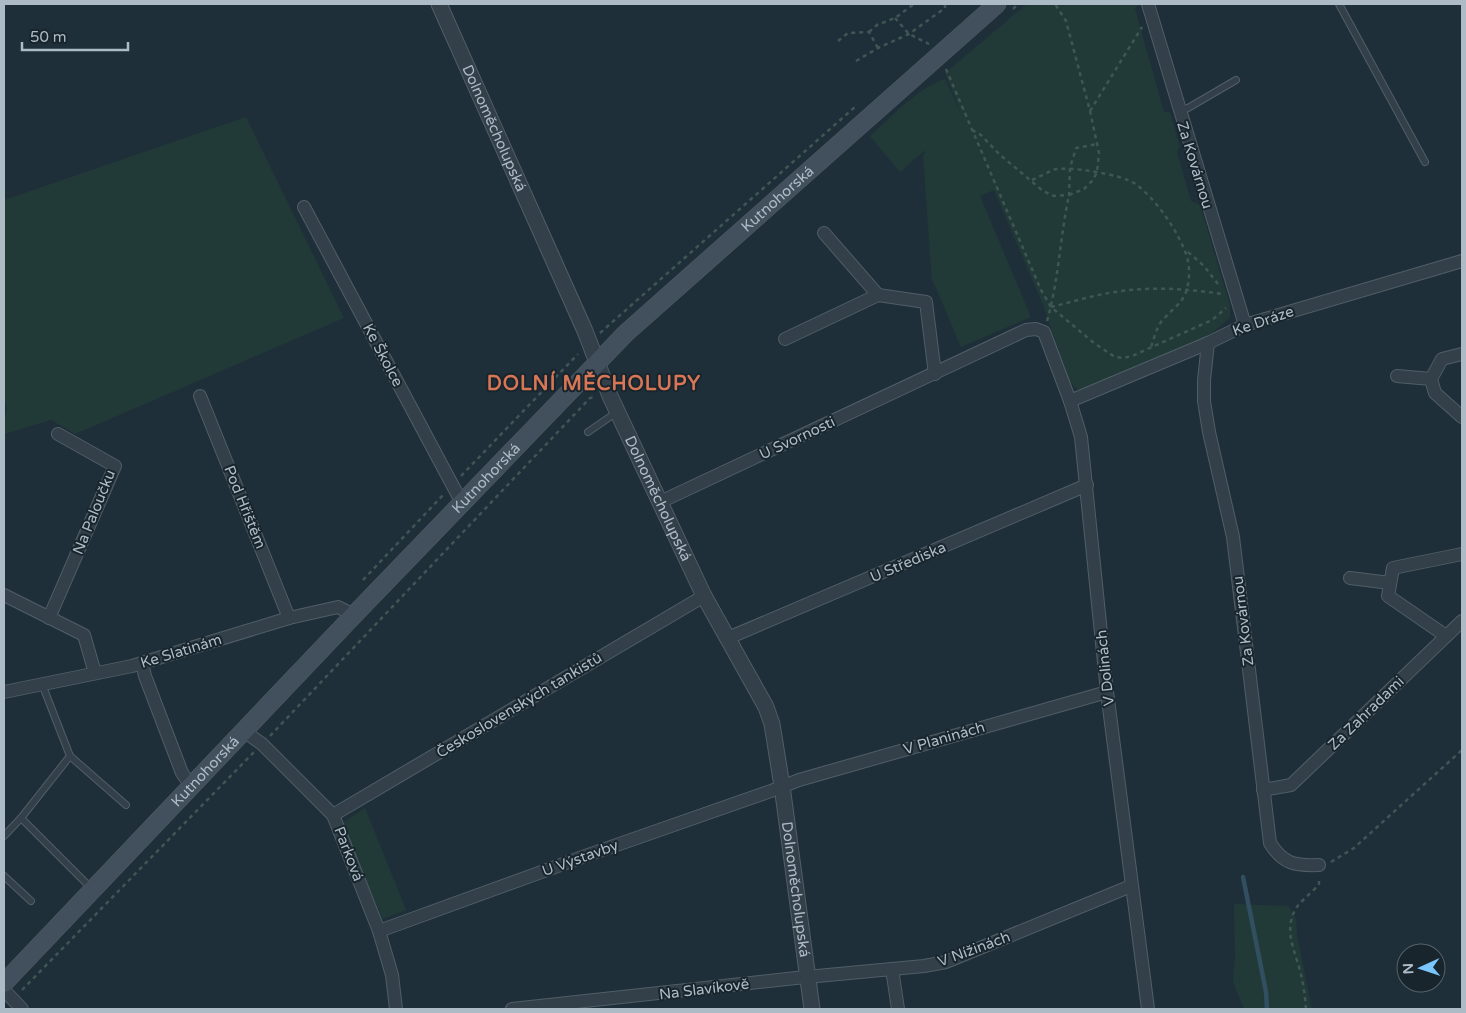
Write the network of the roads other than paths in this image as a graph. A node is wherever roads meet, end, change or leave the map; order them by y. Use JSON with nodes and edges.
{"nodes":[{"id":1,"x":438,"y":4,"type":"edge"},
{"id":2,"x":996,"y":4,"type":"edge"},
{"id":3,"x":1148,"y":4,"type":"edge"},
{"id":4,"x":1339,"y":4,"type":"edge"},
{"id":5,"x":1236,"y":80,"type":"dead end"},
{"id":6,"x":1179,"y":110,"type":"junction"},
{"id":7,"x":1424,"y":162,"type":"dead end"},
{"id":8,"x":304,"y":207,"type":"dead end"},
{"id":9,"x":824,"y":233,"type":"dead end"},
{"id":10,"x":1462,"y":261,"type":"edge"},
{"id":11,"x":878,"y":295,"type":"junction"},
{"id":12,"x":1245,"y":325,"type":"junction"},
{"id":13,"x":1044,"y":332,"type":"joint"},
{"id":14,"x":785,"y":339,"type":"dead end"},
{"id":15,"x":1208,"y":343,"type":"junction"},
{"id":16,"x":1462,"y":354,"type":"edge"},
{"id":17,"x":598,"y":363,"type":"junction"},
{"id":18,"x":935,"y":374,"type":"junction"},
{"id":19,"x":1397,"y":376,"type":"dead end"},
{"id":20,"x":1431,"y":379,"type":"junction"},
{"id":21,"x":200,"y":396,"type":"dead end"},
{"id":22,"x":1070,"y":401,"type":"junction"},
{"id":23,"x":618,"y":412,"type":"junction"},
{"id":24,"x":1462,"y":417,"type":"edge"},
{"id":25,"x":588,"y":432,"type":"dead end"},
{"id":26,"x":58,"y":434,"type":"dead end"},
{"id":27,"x":1087,"y":486,"type":"junction"},
{"id":28,"x":660,"y":502,"type":"junction"},
{"id":29,"x":462,"y":503,"type":"junction"},
{"id":30,"x":1462,"y":554,"type":"edge"},
{"id":31,"x":1350,"y":578,"type":"dead end"},
{"id":32,"x":1390,"y":583,"type":"junction"},
{"id":33,"x":4,"y":596,"type":"edge"},
{"id":34,"x":704,"y":596,"type":"junction"},
{"id":35,"x":354,"y":615,"type":"junction"},
{"id":36,"x":49,"y":618,"type":"junction"},
{"id":37,"x":289,"y":618,"type":"junction"},
{"id":38,"x":1462,"y":621,"type":"edge"},
{"id":39,"x":1446,"y":636,"type":"junction"},
{"id":40,"x":728,"y":638,"type":"junction"},
{"id":41,"x":142,"y":663,"type":"junction"},
{"id":42,"x":95,"y":673,"type":"junction"},
{"id":43,"x":42,"y":684,"type":"junction"},
{"id":44,"x":4,"y":692,"type":"edge"},
{"id":45,"x":1107,"y":692,"type":"junction"},
{"id":46,"x":244,"y":732,"type":"junction"},
{"id":47,"x":70,"y":756,"type":"junction"},
{"id":48,"x":782,"y":786,"type":"junction"},
{"id":49,"x":192,"y":787,"type":"junction"},
{"id":50,"x":1263,"y":790,"type":"junction"},
{"id":51,"x":126,"y":805,"type":"dead end"},
{"id":52,"x":333,"y":815,"type":"junction"},
{"id":53,"x":21,"y":818,"type":"junction"},
{"id":54,"x":4,"y":836,"type":"edge"},
{"id":55,"x":1319,"y":865,"type":"road end"},
{"id":56,"x":4,"y":876,"type":"edge"},
{"id":57,"x":1131,"y":886,"type":"junction"},
{"id":58,"x":93,"y":890,"type":"junction"},
{"id":59,"x":31,"y":901,"type":"dead end"},
{"id":60,"x":379,"y":931,"type":"junction"},
{"id":61,"x":892,"y":969,"type":"junction"},
{"id":62,"x":807,"y":977,"type":"junction"},
{"id":63,"x":4,"y":983,"type":"edge"},
{"id":64,"x":4,"y":990,"type":"edge"},
{"id":65,"x":22,"y":1009,"type":"edge"},
{"id":66,"x":396,"y":1009,"type":"edge"},
{"id":67,"x":512,"y":1009,"type":"edge"},
{"id":68,"x":812,"y":1009,"type":"edge"},
{"id":69,"x":898,"y":1009,"type":"edge"},
{"id":70,"x":1148,"y":1009,"type":"edge"}],
"edges":[{"from":1,"to":17,"type":"street","name":"Dolnoměcholupská"},
{"from":2,"to":17,"type":"main road","name":"Kutnohorská"},
{"from":3,"to":6,"type":"street","name":"Za Kovárnou"},
{"from":4,"to":7,"type":"lane"},
{"from":5,"to":6,"type":"lane"},
{"from":6,"to":12,"type":"street","name":"Za Kovárnou"},
{"from":8,"to":29,"type":"street","name":"Ke Školce"},
{"from":9,"to":11,"type":"street"},
{"from":10,"to":12,"type":"street","name":"Ke Dráze"},
{"from":11,"to":14,"type":"street"},
{"from":11,"to":18,"type":"street"},
{"from":12,"to":15,"type":"street","name":"Ke Dráze"},
{"from":13,"to":18,"type":"street","name":"U Svornosti"},
{"from":13,"to":22,"type":"street","name":"V Dolinách"},
{"from":15,"to":22,"type":"street","name":"Ke Dráze"},
{"from":15,"to":50,"type":"street","name":"Za Kovárnou"},
{"from":16,"to":20,"type":"street"},
{"from":17,"to":23,"type":"street","name":"Dolnoměcholupská"},
{"from":17,"to":29,"type":"main road","name":"Kutnohorská"},
{"from":18,"to":28,"type":"street","name":"U Svornosti"},
{"from":19,"to":20,"type":"street"},
{"from":20,"to":24,"type":"street"},
{"from":21,"to":37,"type":"street","name":"Pod Hřištěm"},
{"from":22,"to":27,"type":"street","name":"V Dolinách"},
{"from":23,"to":25,"type":"lane"},
{"from":23,"to":28,"type":"street","name":"Dolnoměcholupská"},
{"from":26,"to":36,"type":"street","name":"Na Paloučku"},
{"from":27,"to":40,"type":"street","name":"U Střediska"},
{"from":27,"to":45,"type":"street","name":"V Dolinách"},
{"from":28,"to":34,"type":"street","name":"Dolnoměcholupská"},
{"from":29,"to":35,"type":"main road","name":"Kutnohorská"},
{"from":30,"to":32,"type":"street"},
{"from":31,"to":32,"type":"street"},
{"from":32,"to":39,"type":"street"},
{"from":33,"to":36,"type":"street"},
{"from":34,"to":40,"type":"street","name":"Dolnoměcholupská"},
{"from":34,"to":52,"type":"street","name":"Československých tankistů"},
{"from":35,"to":37,"type":"street","name":"Ke Slatinám"},
{"from":35,"to":46,"type":"main road","name":"Kutnohorská"},
{"from":36,"to":42,"type":"street"},
{"from":37,"to":41,"type":"street","name":"Ke Slatinám"},
{"from":38,"to":39,"type":"street","name":"Za Zahradami"},
{"from":39,"to":50,"type":"street","name":"Za Zahradami"},
{"from":40,"to":48,"type":"street","name":"Dolnoměcholupská"},
{"from":41,"to":42,"type":"street","name":"Ke Slatinám"},
{"from":41,"to":49,"type":"street"},
{"from":42,"to":43,"type":"street","name":"Ke Slatinám"},
{"from":43,"to":44,"type":"street","name":"Ke Slatinám"},
{"from":43,"to":47,"type":"lane"},
{"from":45,"to":48,"type":"street","name":"V Planinách"},
{"from":45,"to":57,"type":"street","name":"V Dolinách"},
{"from":46,"to":49,"type":"main road","name":"Kutnohorská"},
{"from":46,"to":52,"type":"street","name":"Parková"},
{"from":47,"to":51,"type":"lane"},
{"from":47,"to":53,"type":"lane"},
{"from":48,"to":60,"type":"street","name":"U Výstavby"},
{"from":48,"to":62,"type":"street","name":"Dolnoměcholupská"},
{"from":49,"to":58,"type":"main road","name":"Kutnohorská"},
{"from":50,"to":55,"type":"street","name":"Za Kovárnou"},
{"from":52,"to":60,"type":"street","name":"Parková"},
{"from":53,"to":54,"type":"lane"},
{"from":53,"to":58,"type":"lane"},
{"from":56,"to":59,"type":"lane"},
{"from":57,"to":61,"type":"street","name":"V Nížinách"},
{"from":57,"to":70,"type":"street","name":"V Dolinách"},
{"from":58,"to":63,"type":"main road","name":"Kutnohorská"},
{"from":60,"to":66,"type":"street","name":"Parková"},
{"from":61,"to":62,"type":"street","name":"V Nížinách"},
{"from":61,"to":69,"type":"street"},
{"from":62,"to":67,"type":"street","name":"Na Slavíkově"},
{"from":62,"to":68,"type":"street","name":"Dolnoměcholupská"},
{"from":64,"to":65,"type":"street"}]}
